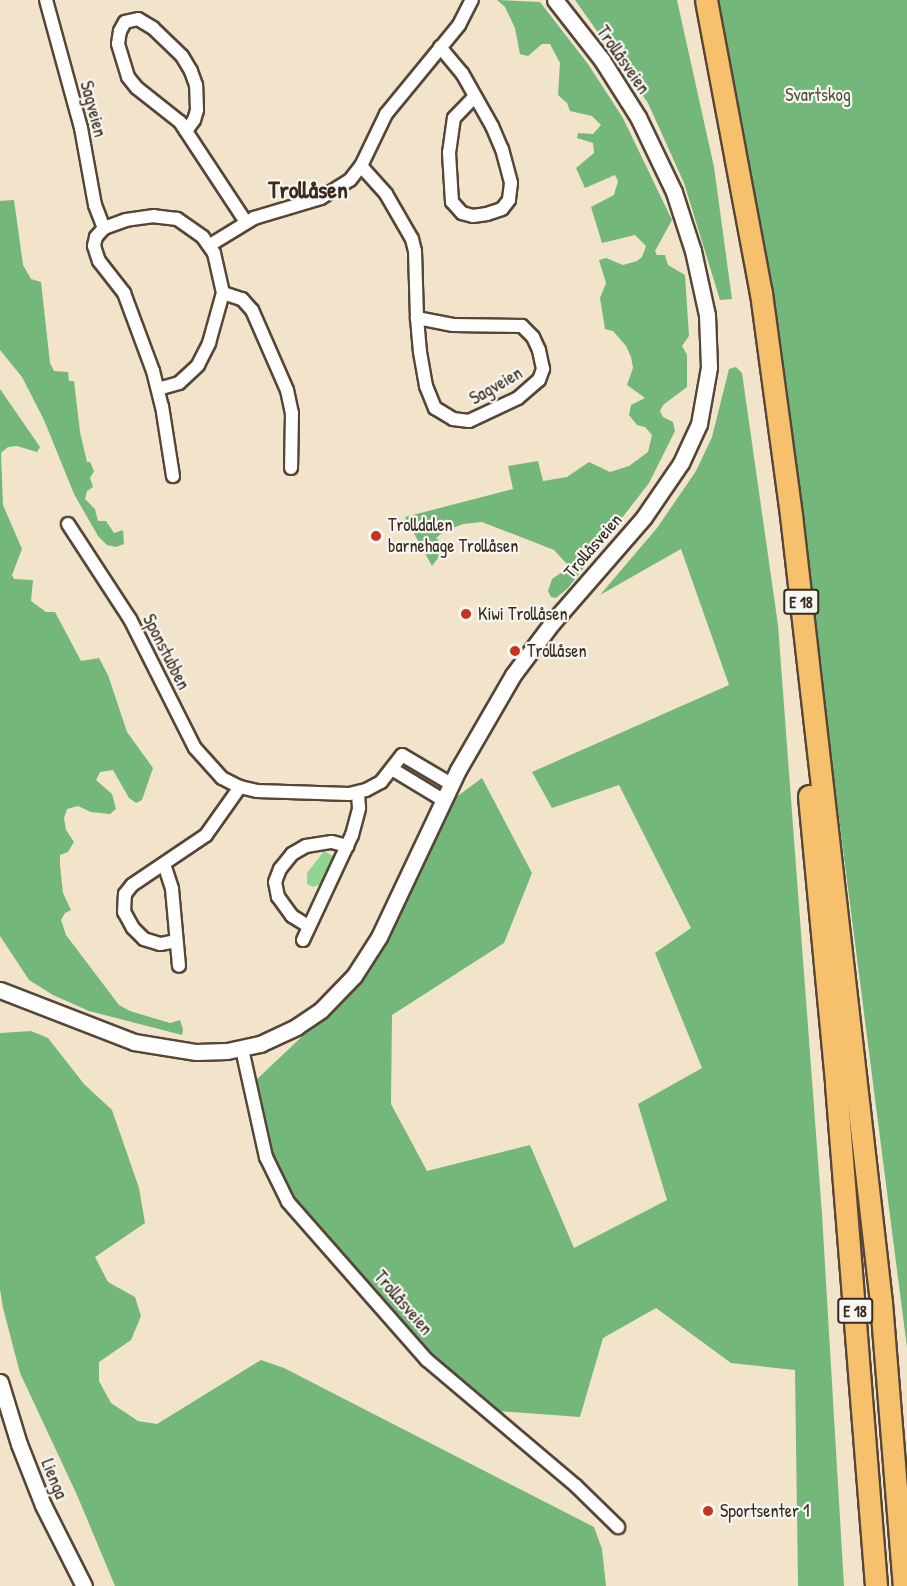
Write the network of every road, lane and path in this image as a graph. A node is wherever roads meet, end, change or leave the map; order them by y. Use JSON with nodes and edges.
{"nodes":[{"id":1,"x":46,"y":0,"type":"edge"},
{"id":2,"x":472,"y":0,"type":"edge"},
{"id":3,"x":555,"y":0,"type":"edge"},
{"id":4,"x":695,"y":0,"type":"edge"},
{"id":5,"x":706,"y":0,"type":"edge"},
{"id":6,"x":440,"y":47,"type":"junction"},
{"id":7,"x":475,"y":96,"type":"junction"},
{"id":8,"x":186,"y":131,"type":"junction"},
{"id":9,"x":361,"y":166,"type":"junction"},
{"id":10,"x":246,"y":222,"type":"junction"},
{"id":11,"x":104,"y":228,"type":"junction"},
{"id":12,"x":210,"y":245,"type":"junction"},
{"id":13,"x":223,"y":293,"type":"junction"},
{"id":14,"x":417,"y":318,"type":"junction"},
{"id":15,"x":158,"y":389,"type":"junction"},
{"id":16,"x":291,"y":468,"type":"dead end"},
{"id":17,"x":173,"y":476,"type":"dead end"},
{"id":18,"x":68,"y":524,"type":"dead end"},
{"id":19,"x":392,"y":769,"type":"junction"},
{"id":20,"x":451,"y":784,"type":"junction"},
{"id":21,"x":240,"y":787,"type":"junction"},
{"id":22,"x":358,"y":793,"type":"junction"},
{"id":23,"x":444,"y":800,"type":"junction"},
{"id":24,"x":347,"y":846,"type":"junction"},
{"id":25,"x":164,"y":864,"type":"junction"},
{"id":26,"x":308,"y":926,"type":"junction"},
{"id":27,"x":303,"y":940,"type":"dead end"},
{"id":28,"x":176,"y":941,"type":"junction"},
{"id":29,"x":179,"y":966,"type":"dead end"},
{"id":30,"x":0,"y":990,"type":"edge"},
{"id":31,"x":242,"y":1049,"type":"junction"},
{"id":32,"x":0,"y":1382,"type":"edge"},
{"id":33,"x":618,"y":1527,"type":"dead end"},
{"id":34,"x":873,"y":1539,"type":"junction"},
{"id":35,"x":84,"y":1586,"type":"edge"},
{"id":36,"x":863,"y":1586,"type":"edge"},
{"id":37,"x":876,"y":1586,"type":"edge"},
{"id":38,"x":904,"y":1586,"type":"edge"}],
"edges":[{"from":1,"to":11,"type":"street","name":"Sagveien"},
{"from":2,"to":6,"type":"street"},
{"from":3,"to":20,"type":"street","name":"Trollåsveien"},
{"from":4,"to":34,"type":"highway","number":"E 18"},
{"from":5,"to":38,"type":"highway","number":"E 18"},
{"from":6,"to":7,"type":"street"},
{"from":6,"to":9,"type":"street"},
{"from":7,"to":7,"type":"street"},
{"from":8,"to":8,"type":"street"},
{"from":8,"to":10,"type":"street"},
{"from":9,"to":10,"type":"street"},
{"from":9,"to":14,"type":"street","name":"Sagveien"},
{"from":10,"to":12,"type":"street"},
{"from":11,"to":12,"type":"street"},
{"from":11,"to":15,"type":"street"},
{"from":12,"to":13,"type":"street"},
{"from":13,"to":15,"type":"street"},
{"from":13,"to":16,"type":"street"},
{"from":14,"to":14,"type":"street","name":"Sagveien"},
{"from":15,"to":17,"type":"street"},
{"from":18,"to":21,"type":"street","name":"Sponstubben"},
{"from":19,"to":20,"type":"street","name":"Sponstubben"},
{"from":19,"to":22,"type":"street","name":"Sponstubben"},
{"from":19,"to":23,"type":"street"},
{"from":20,"to":23,"type":"street","name":"Trollåsveien"},
{"from":21,"to":22,"type":"street","name":"Sponstubben"},
{"from":21,"to":25,"type":"street"},
{"from":22,"to":24,"type":"street"},
{"from":23,"to":31,"type":"street","name":"Trollåsveien"},
{"from":24,"to":26,"type":"street"},
{"from":24,"to":26,"type":"street"},
{"from":25,"to":28,"type":"street"},
{"from":25,"to":28,"type":"street"},
{"from":26,"to":27,"type":"street"},
{"from":28,"to":29,"type":"street"},
{"from":30,"to":31,"type":"street","name":"Trollåsveien"},
{"from":31,"to":33,"type":"street","name":"Trollåsveien"},
{"from":32,"to":35,"type":"street","name":"Lienga"},
{"from":34,"to":36,"type":"highway","number":"E 18"},
{"from":34,"to":37,"type":"highway","number":"E 18"}]}
